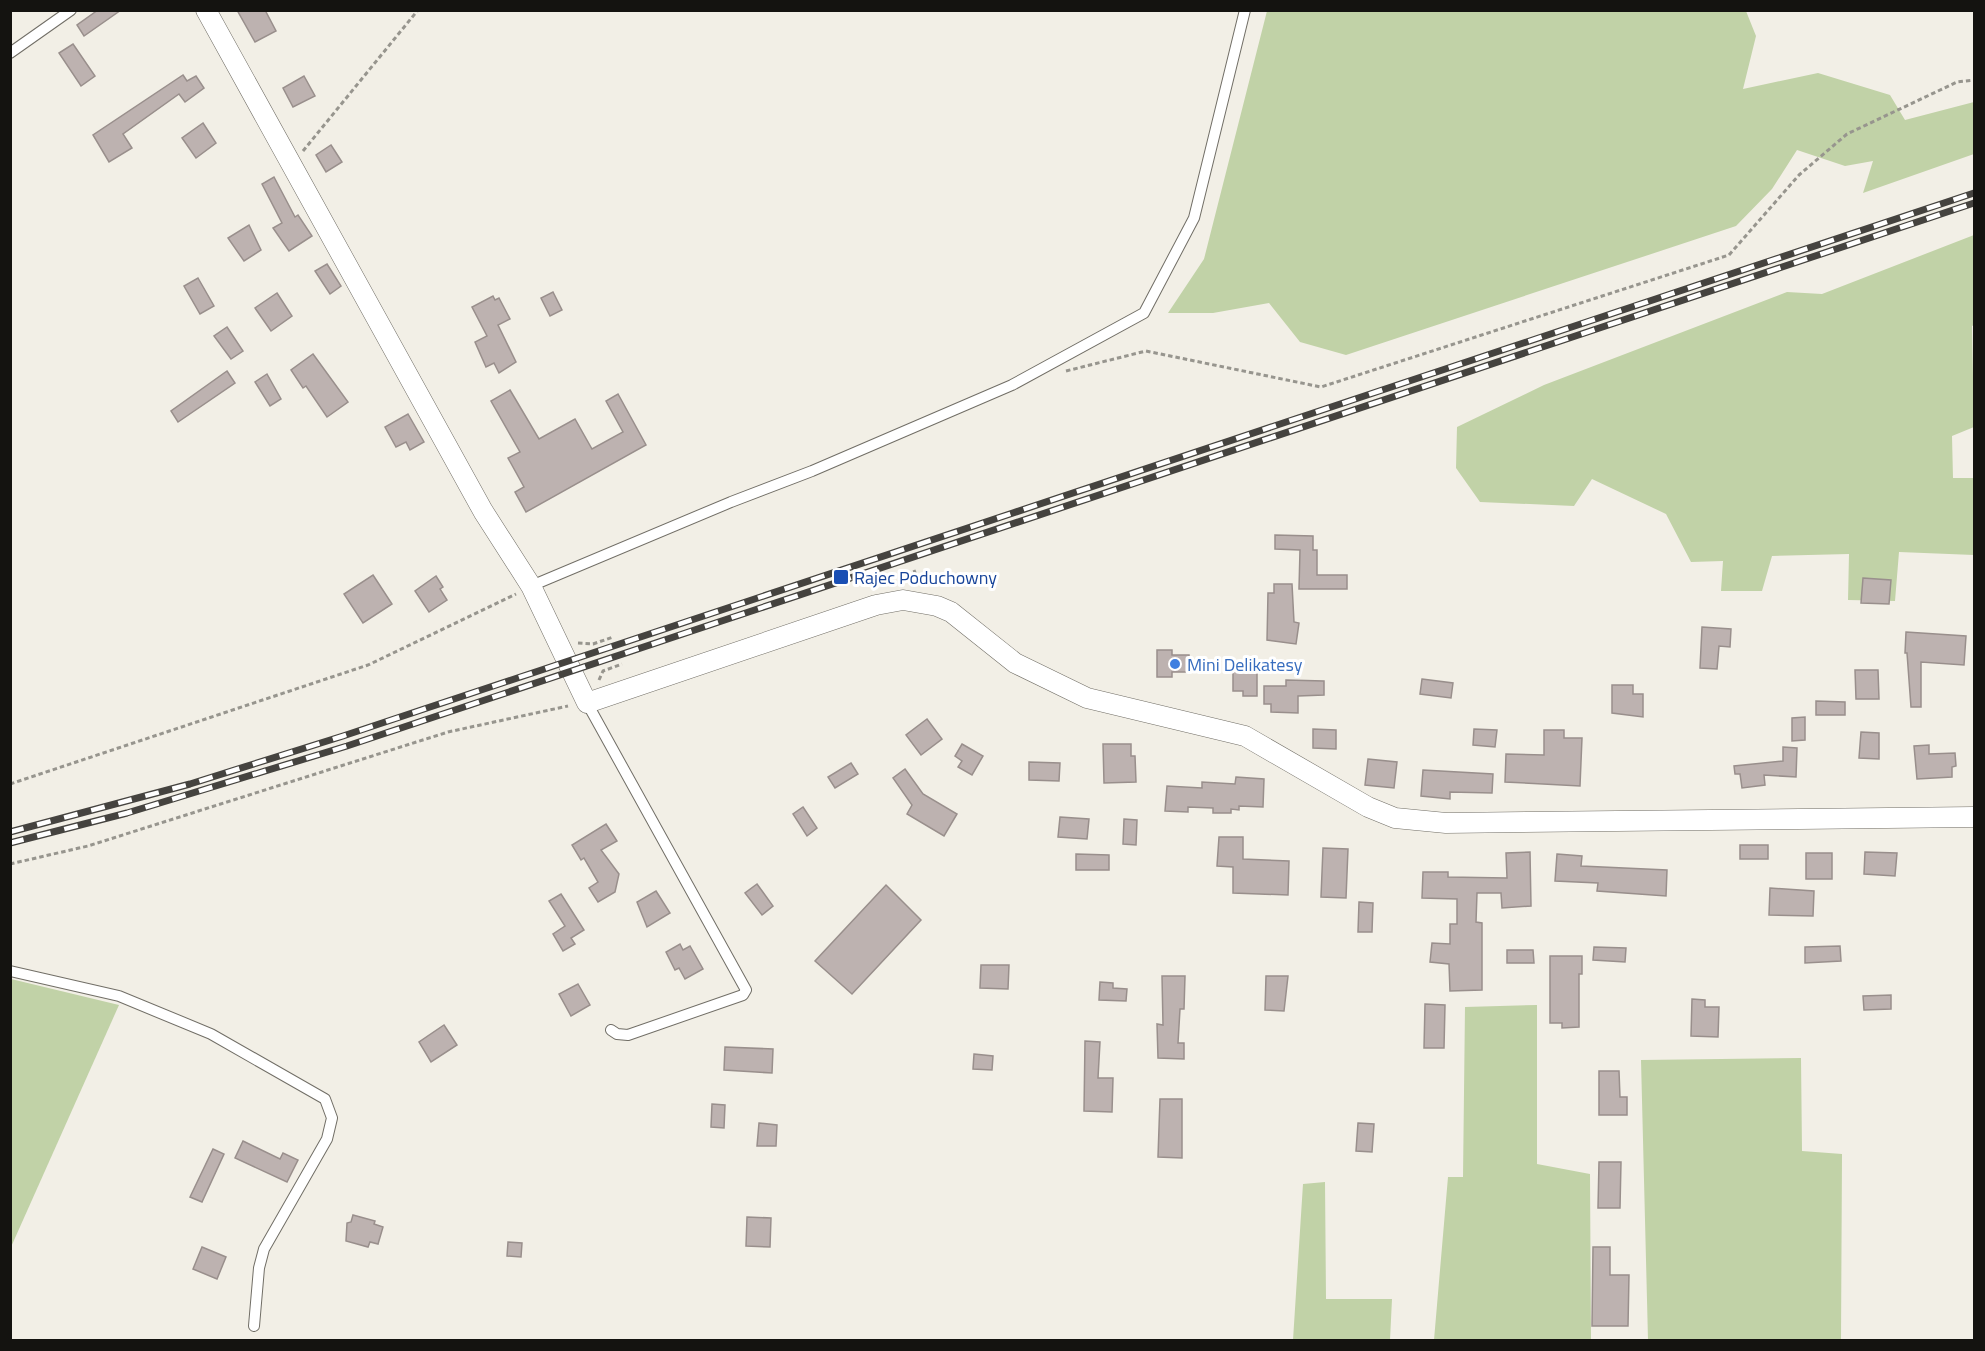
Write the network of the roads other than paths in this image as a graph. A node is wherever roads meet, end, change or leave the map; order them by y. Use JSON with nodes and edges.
{"nodes":[{"id":1,"x":71,"y":10,"type":"edge"},
{"id":2,"x":206,"y":10,"type":"edge"},
{"id":3,"x":1245,"y":10,"type":"edge"},
{"id":4,"x":10,"y":53,"type":"edge"},
{"id":5,"x":531,"y":586,"type":"junction"},
{"id":6,"x":587,"y":703,"type":"junction"},
{"id":7,"x":1974,"y":817,"type":"edge"},
{"id":8,"x":10,"y":971,"type":"edge"},
{"id":9,"x":611,"y":1030,"type":"dead end"},
{"id":10,"x":254,"y":1326,"type":"dead end"}],
"edges":[{"from":1,"to":4,"type":"lane"},
{"from":2,"to":5,"type":"street"},
{"from":3,"to":5,"type":"lane"},
{"from":5,"to":6,"type":"street"},
{"from":6,"to":7,"type":"street"},
{"from":6,"to":9,"type":"lane"},
{"from":8,"to":10,"type":"lane"}]}
